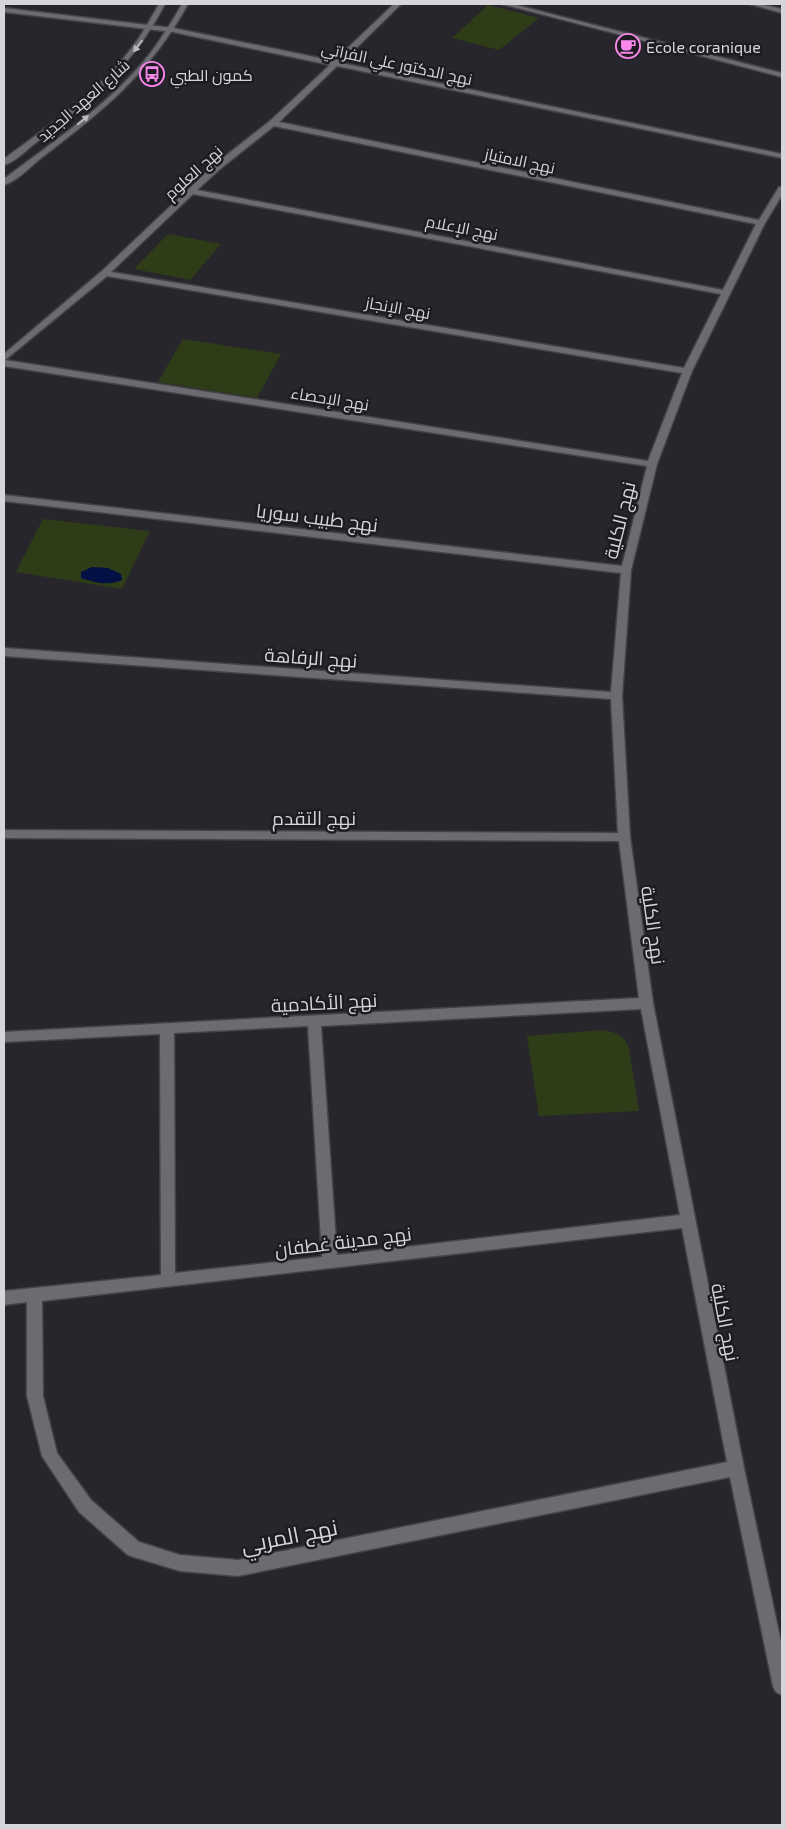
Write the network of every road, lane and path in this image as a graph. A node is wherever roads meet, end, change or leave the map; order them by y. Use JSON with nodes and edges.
{"nodes":[{"id":1,"x":162,"y":4,"type":"edge"},
{"id":2,"x":185,"y":4,"type":"edge"},
{"id":3,"x":398,"y":4,"type":"edge"},
{"id":4,"x":504,"y":4,"type":"edge"},
{"id":5,"x":754,"y":4,"type":"edge"},
{"id":6,"x":4,"y":10,"type":"edge"},
{"id":7,"x":782,"y":11,"type":"edge"},
{"id":8,"x":152,"y":27,"type":"junction"},
{"id":9,"x":173,"y":30,"type":"junction"},
{"id":10,"x":334,"y":64,"type":"junction"},
{"id":11,"x":782,"y":75,"type":"edge"},
{"id":12,"x":273,"y":124,"type":"junction"},
{"id":13,"x":782,"y":156,"type":"edge"},
{"id":14,"x":4,"y":163,"type":"edge"},
{"id":15,"x":4,"y":183,"type":"edge"},
{"id":16,"x":782,"y":189,"type":"edge"},
{"id":17,"x":191,"y":191,"type":"junction"},
{"id":18,"x":761,"y":223,"type":"junction"},
{"id":19,"x":106,"y":273,"type":"junction"},
{"id":20,"x":727,"y":292,"type":"junction"},
{"id":21,"x":4,"y":358,"type":"edge"},
{"id":22,"x":4,"y":363,"type":"edge"},
{"id":23,"x":686,"y":371,"type":"junction"},
{"id":24,"x":652,"y":464,"type":"junction"},
{"id":25,"x":4,"y":498,"type":"edge"},
{"id":26,"x":626,"y":570,"type":"junction"},
{"id":27,"x":4,"y":652,"type":"edge"},
{"id":28,"x":616,"y":696,"type":"junction"},
{"id":29,"x":4,"y":834,"type":"edge"},
{"id":30,"x":624,"y":837,"type":"junction"},
{"id":31,"x":646,"y":1003,"type":"junction"},
{"id":32,"x":314,"y":1021,"type":"junction"},
{"id":33,"x":167,"y":1028,"type":"junction"},
{"id":34,"x":4,"y":1037,"type":"edge"},
{"id":35,"x":688,"y":1221,"type":"junction"},
{"id":36,"x":330,"y":1263,"type":"junction"},
{"id":37,"x":168,"y":1281,"type":"junction"},
{"id":38,"x":34,"y":1294,"type":"junction"},
{"id":39,"x":4,"y":1298,"type":"edge"},
{"id":40,"x":736,"y":1468,"type":"junction"},
{"id":41,"x":782,"y":1686,"type":"edge"}],
"edges":[{"from":1,"to":8,"type":"street","name":"شارع العهد الجديد"},
{"from":2,"to":9,"type":"street","name":"شارع العهد الجديد"},
{"from":3,"to":10,"type":"street","name":"نهج العلوم"},
{"from":4,"to":11,"type":"street"},
{"from":5,"to":7,"type":"street"},
{"from":6,"to":8,"type":"street","name":"نهج الدكتور علي الفراتي"},
{"from":8,"to":9,"type":"street","name":"نهج الدكتور علي الفراتي"},
{"from":8,"to":14,"type":"street","name":"شارع العهد الجديد","one_way":true},
{"from":9,"to":10,"type":"street","name":"نهج الدكتور علي الفراتي"},
{"from":15,"to":9,"type":"street","name":"شارع العهد الجديد","one_way":true},
{"from":10,"to":12,"type":"street","name":"نهج العلوم"},
{"from":10,"to":13,"type":"street","name":"نهج الدكتور علي الفراتي"},
{"from":12,"to":17,"type":"street","name":"نهج العلوم"},
{"from":12,"to":18,"type":"street","name":"نهج الامتياز"},
{"from":16,"to":18,"type":"street","name":"نهج الكلية"},
{"from":17,"to":19,"type":"street","name":"نهج العلوم"},
{"from":17,"to":20,"type":"street","name":"نهج الإعلام"},
{"from":18,"to":20,"type":"street","name":"نهج الكلية"},
{"from":19,"to":21,"type":"street","name":"نهج العلوم"},
{"from":19,"to":23,"type":"street","name":"نهج الإنجاز"},
{"from":20,"to":23,"type":"street","name":"نهج الكلية"},
{"from":22,"to":24,"type":"street","name":"نهج الإحصاء"},
{"from":23,"to":24,"type":"street","name":"نهج الكلية"},
{"from":24,"to":26,"type":"street","name":"نهج الكلية"},
{"from":25,"to":26,"type":"street","name":"نهج طبيب سوريا"},
{"from":26,"to":28,"type":"street","name":"نهج الكلية"},
{"from":27,"to":28,"type":"street","name":"نهج الرفاهة"},
{"from":28,"to":30,"type":"street","name":"نهج الكلية"},
{"from":29,"to":30,"type":"street","name":"نهج التقدم"},
{"from":30,"to":31,"type":"street","name":"نهج الكلية"},
{"from":31,"to":32,"type":"street","name":"نهج الأكادمية"},
{"from":31,"to":35,"type":"street","name":"نهج الكلية"},
{"from":32,"to":33,"type":"street","name":"نهج الأكادمية"},
{"from":32,"to":36,"type":"street"},
{"from":33,"to":34,"type":"street","name":"نهج الأكادمية"},
{"from":33,"to":37,"type":"street"},
{"from":35,"to":36,"type":"street","name":"نهج مدينة غطفان"},
{"from":35,"to":40,"type":"street","name":"نهج الكلية"},
{"from":36,"to":37,"type":"street","name":"نهج مدينة غطفان"},
{"from":37,"to":38,"type":"street","name":"نهج مدينة غطفان"},
{"from":38,"to":39,"type":"street","name":"نهج مدينة غطفان"},
{"from":38,"to":40,"type":"street","name":"نهج المربي"},
{"from":40,"to":41,"type":"street","name":"نهج الكلية"}]}
